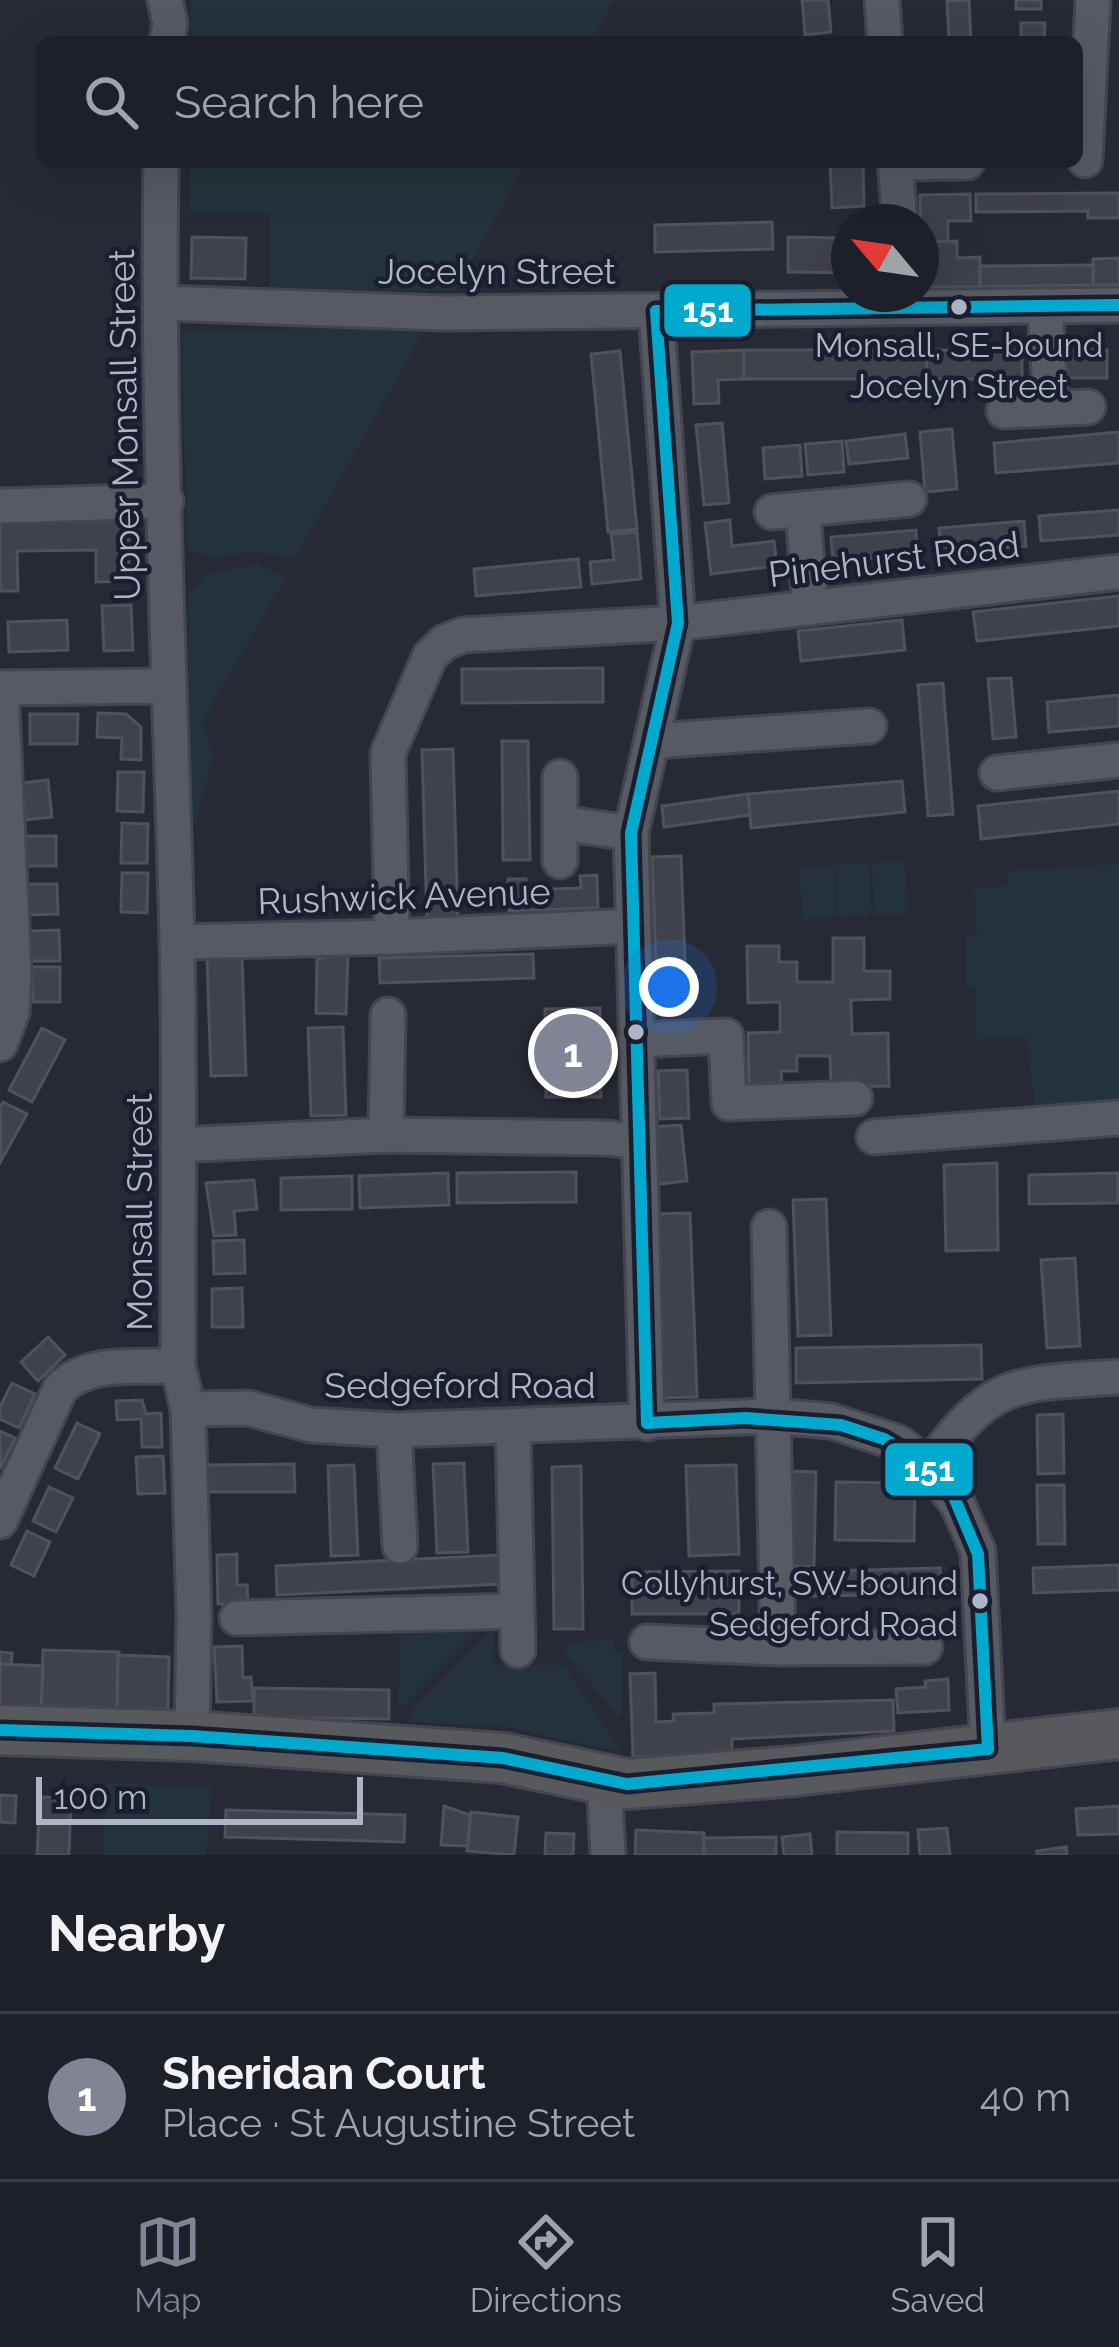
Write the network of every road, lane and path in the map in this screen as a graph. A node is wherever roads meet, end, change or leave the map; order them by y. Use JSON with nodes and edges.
{"nodes":[{"id":1,"x":165,"y":0,"type":"edge"},
{"id":2,"x":881,"y":0,"type":"edge"},
{"id":3,"x":1094,"y":0,"type":"edge"},
{"id":4,"x":168,"y":36,"type":"edge"},
{"id":5,"x":884,"y":36,"type":"edge"},
{"id":6,"x":1094,"y":160,"type":"edge"},
{"id":7,"x":160,"y":168,"type":"edge"},
{"id":8,"x":895,"y":168,"type":"edge"},
{"id":9,"x":898,"y":204,"type":"edge"},
{"id":10,"x":162,"y":303,"type":"junction"},
{"id":11,"x":939,"y":303,"type":"edge"},
{"id":12,"x":831,"y":304,"type":"edge"},
{"id":13,"x":1119,"y":305,"type":"edge"},
{"id":14,"x":1045,"y":307,"type":"junction"},
{"id":15,"x":656,"y":310,"type":"junction"},
{"id":16,"x":1088,"y":406,"type":"dead end"},
{"id":17,"x":1051,"y":409,"type":"junction"},
{"id":18,"x":1004,"y":412,"type":"dead end"},
{"id":19,"x":909,"y":499,"type":"dead end"},
{"id":20,"x":166,"y":501,"type":"junction"},
{"id":21,"x":0,"y":506,"type":"edge"},
{"id":22,"x":1119,"y":572,"type":"edge"},
{"id":23,"x":810,"y":608,"type":"junction"},
{"id":24,"x":678,"y":623,"type":"junction"},
{"id":25,"x":167,"y":686,"type":"junction"},
{"id":26,"x":1,"y":688,"type":"edge"},
{"id":27,"x":869,"y":726,"type":"dead end"},
{"id":28,"x":654,"y":741,"type":"junction"},
{"id":29,"x":1119,"y":760,"type":"edge"},
{"id":30,"x":997,"y":773,"type":"dead end"},
{"id":31,"x":560,"y":777,"type":"dead end"},
{"id":32,"x":560,"y":823,"type":"junction"},
{"id":33,"x":632,"y":833,"type":"junction"},
{"id":34,"x":4,"y":858,"type":"edge"},
{"id":35,"x":560,"y":862,"type":"dead end"},
{"id":36,"x":633,"y":926,"type":"junction"},
{"id":37,"x":392,"y":938,"type":"junction"},
{"id":38,"x":177,"y":942,"type":"junction"},
{"id":39,"x":388,"y":1016,"type":"dead end"},
{"id":40,"x":635,"y":1040,"type":"junction"},
{"id":41,"x":0,"y":1044,"type":"edge"},
{"id":42,"x":855,"y":1099,"type":"dead end"},
{"id":43,"x":1119,"y":1118,"type":"edge"},
{"id":44,"x":386,"y":1135,"type":"junction"},
{"id":45,"x":874,"y":1137,"type":"dead end"},
{"id":46,"x":638,"y":1142,"type":"junction"},
{"id":47,"x":178,"y":1145,"type":"junction"},
{"id":48,"x":769,"y":1226,"type":"dead end"},
{"id":49,"x":178,"y":1366,"type":"junction"},
{"id":50,"x":1119,"y":1377,"type":"edge"},
{"id":51,"x":188,"y":1409,"type":"junction"},
{"id":52,"x":773,"y":1416,"type":"junction"},
{"id":53,"x":647,"y":1423,"type":"junction"},
{"id":54,"x":513,"y":1426,"type":"junction"},
{"id":55,"x":394,"y":1430,"type":"junction"},
{"id":56,"x":928,"y":1467,"type":"junction"},
{"id":57,"x":0,"y":1521,"type":"edge"},
{"id":58,"x":400,"y":1546,"type":"dead end"},
{"id":59,"x":516,"y":1611,"type":"junction"},
{"id":60,"x":237,"y":1618,"type":"dead end"},
{"id":61,"x":647,"y":1642,"type":"dead end"},
{"id":62,"x":925,"y":1647,"type":"dead end"},
{"id":63,"x":778,"y":1648,"type":"junction"},
{"id":64,"x":518,"y":1650,"type":"dead end"},
{"id":65,"x":0,"y":1730,"type":"edge"},
{"id":66,"x":1119,"y":1734,"type":"edge"},
{"id":67,"x":192,"y":1736,"type":"junction"},
{"id":68,"x":988,"y":1750,"type":"junction"},
{"id":69,"x":604,"y":1781,"type":"junction"},
{"id":70,"x":608,"y":1855,"type":"edge"}],
"edges":[{"from":1,"to":4,"type":"street"},
{"from":2,"to":5,"type":"street"},
{"from":3,"to":6,"type":"street"},
{"from":7,"to":10,"type":"street","name":"Upper Monsall Street"},
{"from":8,"to":9,"type":"street"},
{"from":10,"to":15,"type":"street","name":"Jocelyn Street"},
{"from":10,"to":20,"type":"street","name":"Upper Monsall Street"},
{"from":11,"to":14,"type":"street","name":"Jocelyn Street"},
{"from":12,"to":15,"type":"street","name":"Jocelyn Street"},
{"from":13,"to":14,"type":"street","name":"Jocelyn Street"},
{"from":14,"to":17,"type":"street"},
{"from":15,"to":24,"type":"street"},
{"from":16,"to":17,"type":"street"},
{"from":17,"to":18,"type":"street"},
{"from":19,"to":23,"type":"street"},
{"from":20,"to":21,"type":"street"},
{"from":20,"to":25,"type":"street","name":"Upper Monsall Street"},
{"from":22,"to":23,"type":"street","name":"Pinehurst Road"},
{"from":23,"to":24,"type":"street","name":"Pinehurst Road"},
{"from":24,"to":28,"type":"street"},
{"from":24,"to":37,"type":"street","name":"Pinehurst Road"},
{"from":25,"to":26,"type":"street"},
{"from":25,"to":38,"type":"street","name":"Monsall Street"},
{"from":26,"to":34,"type":"street"},
{"from":27,"to":28,"type":"street"},
{"from":28,"to":33,"type":"street"},
{"from":29,"to":30,"type":"street"},
{"from":31,"to":32,"type":"street"},
{"from":32,"to":33,"type":"street"},
{"from":32,"to":35,"type":"street"},
{"from":33,"to":36,"type":"street"},
{"from":34,"to":41,"type":"street"},
{"from":36,"to":37,"type":"street","name":"Rushwick Avenue"},
{"from":36,"to":40,"type":"street"},
{"from":37,"to":38,"type":"street","name":"Rushwick Avenue"},
{"from":38,"to":47,"type":"street","name":"Monsall Street"},
{"from":39,"to":44,"type":"street"},
{"from":40,"to":42,"type":"street"},
{"from":40,"to":46,"type":"street"},
{"from":43,"to":45,"type":"street"},
{"from":44,"to":46,"type":"street"},
{"from":44,"to":47,"type":"street"},
{"from":46,"to":53,"type":"street"},
{"from":47,"to":49,"type":"street","name":"Monsall Street"},
{"from":48,"to":52,"type":"street"},
{"from":49,"to":51,"type":"street","name":"Monsall Street"},
{"from":49,"to":57,"type":"street"},
{"from":50,"to":56,"type":"street"},
{"from":51,"to":55,"type":"street","name":"Sedgeford Road"},
{"from":51,"to":67,"type":"street","name":"Monsall Street"},
{"from":52,"to":53,"type":"street","name":"Sedgeford Road"},
{"from":52,"to":56,"type":"street","name":"Sedgeford Road"},
{"from":52,"to":63,"type":"street"},
{"from":53,"to":54,"type":"street","name":"Sedgeford Road"},
{"from":54,"to":55,"type":"street","name":"Sedgeford Road"},
{"from":54,"to":59,"type":"street"},
{"from":55,"to":58,"type":"street"},
{"from":56,"to":68,"type":"street","name":"Sedgeford Road"},
{"from":59,"to":60,"type":"street"},
{"from":59,"to":64,"type":"street"},
{"from":61,"to":63,"type":"street"},
{"from":62,"to":63,"type":"street"},
{"from":65,"to":67,"type":"highway"},
{"from":66,"to":68,"type":"highway"},
{"from":67,"to":69,"type":"highway"},
{"from":68,"to":69,"type":"highway"},
{"from":69,"to":70,"type":"street"}]}
